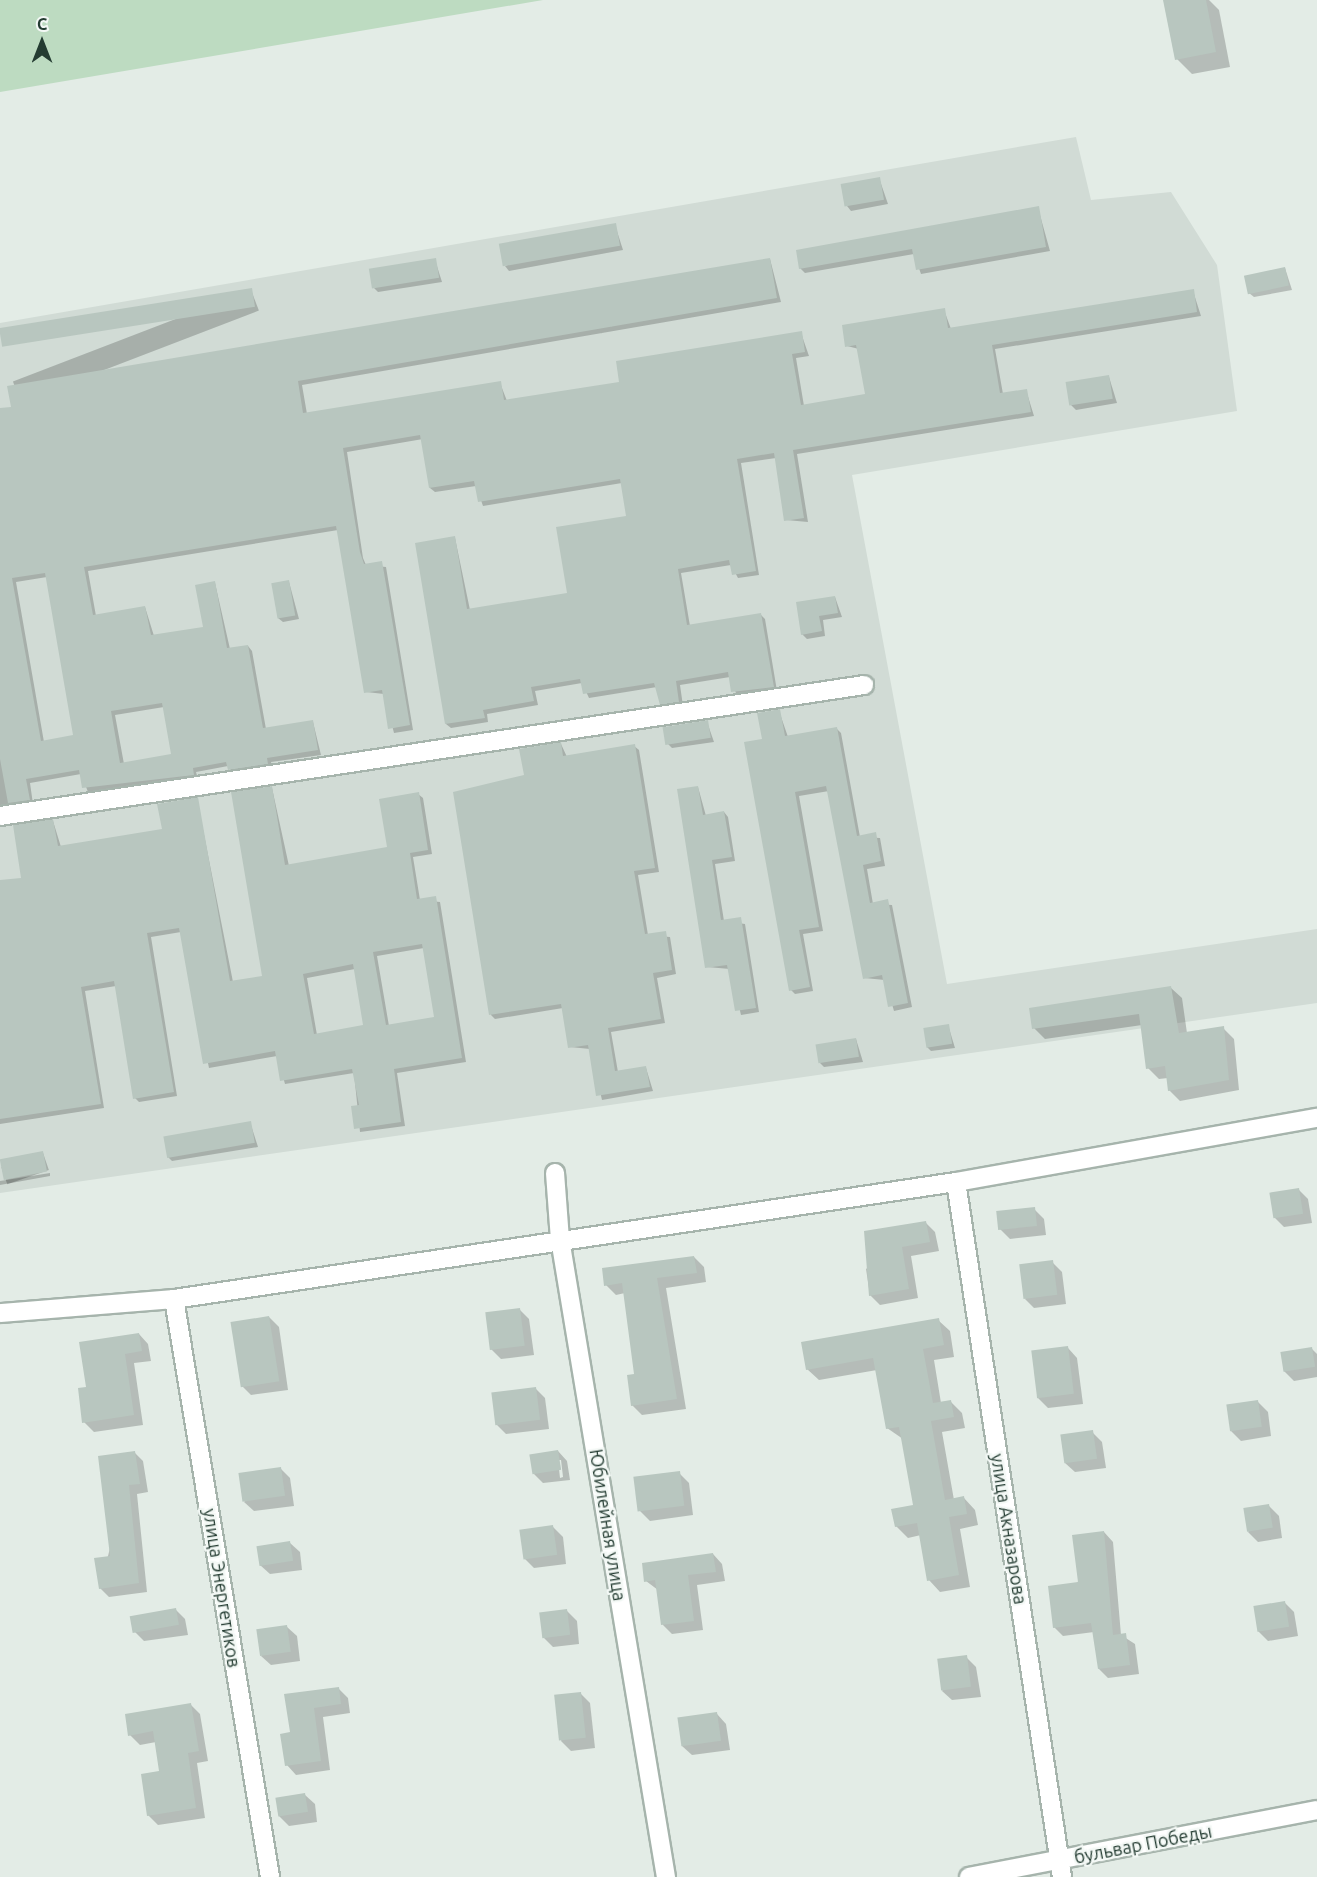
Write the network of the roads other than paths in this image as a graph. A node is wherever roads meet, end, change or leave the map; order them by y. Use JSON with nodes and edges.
{"nodes":[{"id":1,"x":864,"y":685,"type":"dead end"},
{"id":2,"x":0,"y":816,"type":"edge"},
{"id":3,"x":1317,"y":1118,"type":"edge"},
{"id":4,"x":555,"y":1173,"type":"dead end"},
{"id":5,"x":956,"y":1182,"type":"junction"},
{"id":6,"x":560,"y":1239,"type":"junction"},
{"id":7,"x":174,"y":1299,"type":"junction"},
{"id":8,"x":0,"y":1313,"type":"edge"},
{"id":9,"x":1317,"y":1810,"type":"edge"},
{"id":10,"x":1060,"y":1869,"type":"edge"},
{"id":11,"x":270,"y":1877,"type":"edge"},
{"id":12,"x":666,"y":1877,"type":"edge"},
{"id":13,"x":969,"y":1877,"type":"edge"}],
"edges":[{"from":1,"to":2,"type":"street"},
{"from":3,"to":5,"type":"street"},
{"from":4,"to":6,"type":"street","name":"Юбилейная улица"},
{"from":5,"to":6,"type":"street"},
{"from":5,"to":10,"type":"street","name":"улица Акназарова"},
{"from":6,"to":7,"type":"street"},
{"from":6,"to":12,"type":"street","name":"Юбилейная улица"},
{"from":7,"to":8,"type":"street"},
{"from":7,"to":11,"type":"street","name":"улица Энергетиков"},
{"from":9,"to":10,"type":"street","name":"бульвар Победы"},
{"from":10,"to":13,"type":"street","name":"бульвар Победы"}]}
